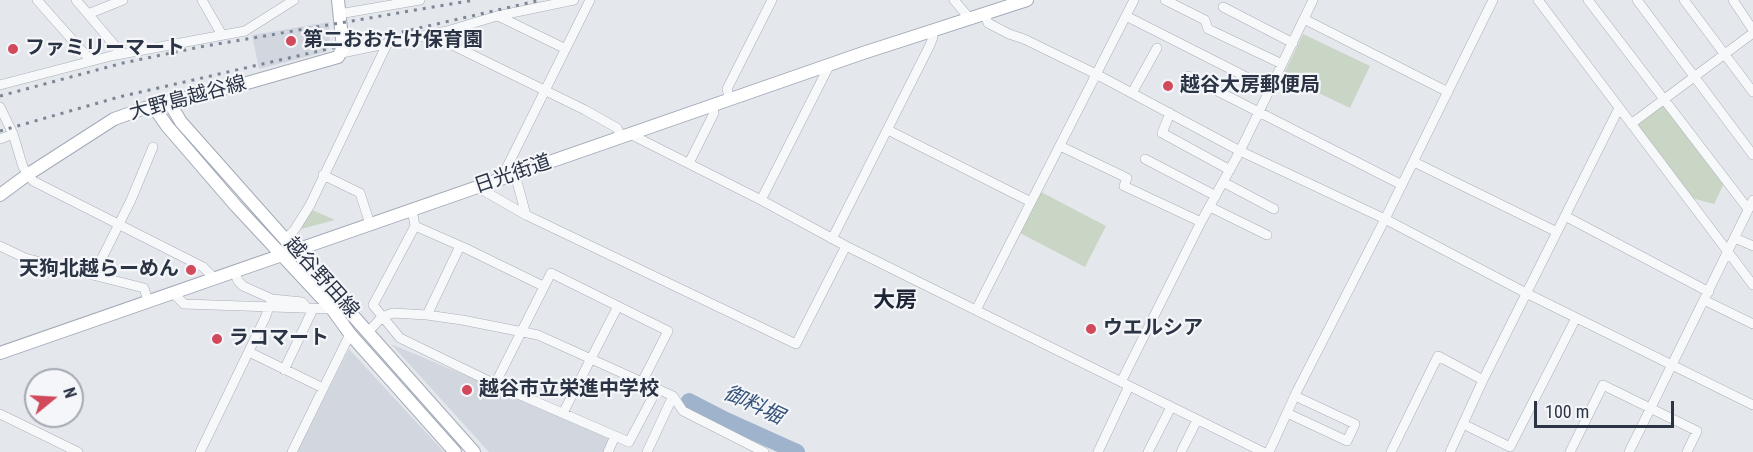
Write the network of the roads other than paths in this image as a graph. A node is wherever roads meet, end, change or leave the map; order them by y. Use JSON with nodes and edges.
{"nodes":[{"id":1,"x":37,"y":0,"type":"edge"},
{"id":2,"x":76,"y":0,"type":"edge"},
{"id":3,"x":123,"y":0,"type":"edge"},
{"id":4,"x":202,"y":0,"type":"edge"},
{"id":5,"x":294,"y":0,"type":"edge"},
{"id":6,"x":338,"y":0,"type":"edge"},
{"id":7,"x":420,"y":0,"type":"edge"},
{"id":8,"x":574,"y":0,"type":"edge"},
{"id":9,"x":590,"y":0,"type":"edge"},
{"id":10,"x":772,"y":0,"type":"edge"},
{"id":11,"x":954,"y":0,"type":"edge"},
{"id":12,"x":1027,"y":0,"type":"edge"},
{"id":13,"x":1134,"y":0,"type":"edge"},
{"id":14,"x":1165,"y":0,"type":"edge"},
{"id":15,"x":1313,"y":0,"type":"edge"},
{"id":16,"x":1493,"y":0,"type":"edge"},
{"id":17,"x":1538,"y":0,"type":"edge"},
{"id":18,"x":1588,"y":0,"type":"edge"},
{"id":19,"x":1637,"y":0,"type":"edge"},
{"id":20,"x":1684,"y":0,"type":"edge"},
{"id":21,"x":1732,"y":0,"type":"edge"},
{"id":22,"x":1223,"y":7,"type":"dead end"},
{"id":23,"x":88,"y":14,"type":"junction"},
{"id":24,"x":339,"y":14,"type":"junction"},
{"id":25,"x":985,"y":14,"type":"junction"},
{"id":26,"x":497,"y":16,"type":"junction"},
{"id":27,"x":1126,"y":16,"type":"junction"},
{"id":28,"x":970,"y":19,"type":"junction"},
{"id":29,"x":1304,"y":19,"type":"junction"},
{"id":30,"x":931,"y":31,"type":"junction"},
{"id":31,"x":1753,"y":31,"type":"edge"},
{"id":32,"x":434,"y":33,"type":"junction"},
{"id":33,"x":222,"y":35,"type":"junction"},
{"id":34,"x":388,"y":42,"type":"junction"},
{"id":35,"x":1293,"y":43,"type":"junction"},
{"id":36,"x":1157,"y":48,"type":"dead end"},
{"id":37,"x":566,"y":49,"type":"junction"},
{"id":38,"x":342,"y":53,"type":"junction"},
{"id":39,"x":1724,"y":53,"type":"junction"},
{"id":40,"x":122,"y":54,"type":"junction"},
{"id":41,"x":91,"y":61,"type":"junction"},
{"id":42,"x":1282,"y":64,"type":"junction"},
{"id":43,"x":829,"y":66,"type":"junction"},
{"id":44,"x":1096,"y":74,"type":"junction"},
{"id":45,"x":1188,"y":76,"type":"dead end"},
{"id":46,"x":1694,"y":77,"type":"junction"},
{"id":47,"x":0,"y":85,"type":"edge"},
{"id":48,"x":1270,"y":89,"type":"junction"},
{"id":49,"x":545,"y":90,"type":"junction"},
{"id":50,"x":1448,"y":92,"type":"junction"},
{"id":51,"x":1753,"y":92,"type":"edge"},
{"id":52,"x":1132,"y":93,"type":"junction"},
{"id":53,"x":730,"y":100,"type":"junction"},
{"id":54,"x":1664,"y":101,"type":"junction"},
{"id":55,"x":169,"y":102,"type":"junction"},
{"id":56,"x":0,"y":106,"type":"edge"},
{"id":57,"x":153,"y":106,"type":"junction"},
{"id":58,"x":712,"y":106,"type":"junction"},
{"id":59,"x":1619,"y":108,"type":"junction"},
{"id":60,"x":1260,"y":111,"type":"junction"},
{"id":61,"x":1170,"y":113,"type":"junction"},
{"id":62,"x":1631,"y":124,"type":"junction"},
{"id":63,"x":888,"y":130,"type":"junction"},
{"id":64,"x":13,"y":134,"type":"junction"},
{"id":65,"x":626,"y":136,"type":"junction"},
{"id":66,"x":0,"y":140,"type":"edge"},
{"id":67,"x":1060,"y":146,"type":"junction"},
{"id":68,"x":153,"y":147,"type":"dead end"},
{"id":69,"x":1240,"y":150,"type":"junction"},
{"id":70,"x":1753,"y":155,"type":"edge"},
{"id":71,"x":1145,"y":159,"type":"dead end"},
{"id":72,"x":1414,"y":162,"type":"junction"},
{"id":73,"x":689,"y":164,"type":"junction"},
{"id":74,"x":1230,"y":170,"type":"junction"},
{"id":75,"x":515,"y":174,"type":"junction"},
{"id":76,"x":27,"y":175,"type":"junction"},
{"id":77,"x":323,"y":175,"type":"junction"},
{"id":78,"x":501,"y":179,"type":"junction"},
{"id":79,"x":1223,"y":182,"type":"junction"},
{"id":80,"x":1402,"y":185,"type":"junction"},
{"id":81,"x":477,"y":187,"type":"junction"},
{"id":82,"x":0,"y":195,"type":"edge"},
{"id":83,"x":1216,"y":196,"type":"junction"},
{"id":84,"x":761,"y":200,"type":"junction"},
{"id":85,"x":1031,"y":202,"type":"junction"},
{"id":86,"x":1210,"y":207,"type":"junction"},
{"id":87,"x":412,"y":210,"type":"junction"},
{"id":88,"x":1274,"y":210,"type":"dead end"},
{"id":89,"x":1750,"y":210,"type":"edge"},
{"id":90,"x":526,"y":215,"type":"junction"},
{"id":91,"x":1565,"y":216,"type":"junction"},
{"id":92,"x":1386,"y":219,"type":"junction"},
{"id":93,"x":1201,"y":222,"type":"junction"},
{"id":94,"x":370,"y":224,"type":"junction"},
{"id":95,"x":118,"y":225,"type":"junction"},
{"id":96,"x":415,"y":226,"type":"junction"},
{"id":97,"x":1557,"y":232,"type":"junction"},
{"id":98,"x":1267,"y":235,"type":"dead end"},
{"id":99,"x":1735,"y":238,"type":"junction"},
{"id":100,"x":286,"y":239,"type":"junction"},
{"id":101,"x":832,"y":239,"type":"junction"},
{"id":102,"x":0,"y":246,"type":"edge"},
{"id":103,"x":460,"y":246,"type":"junction"},
{"id":104,"x":846,"y":246,"type":"junction"},
{"id":105,"x":1753,"y":246,"type":"edge"},
{"id":106,"x":296,"y":250,"type":"junction"},
{"id":107,"x":1728,"y":252,"type":"junction"},
{"id":108,"x":280,"y":255,"type":"junction"},
{"id":109,"x":234,"y":271,"type":"junction"},
{"id":110,"x":94,"y":274,"type":"junction"},
{"id":111,"x":214,"y":278,"type":"junction"},
{"id":112,"x":1753,"y":285,"type":"edge"},
{"id":113,"x":543,"y":286,"type":"junction"},
{"id":114,"x":173,"y":293,"type":"junction"},
{"id":115,"x":1526,"y":293,"type":"junction"},
{"id":116,"x":1707,"y":296,"type":"junction"},
{"id":117,"x":148,"y":301,"type":"junction"},
{"id":118,"x":270,"y":303,"type":"junction"},
{"id":119,"x":618,"y":306,"type":"junction"},
{"id":120,"x":310,"y":309,"type":"junction"},
{"id":121,"x":332,"y":309,"type":"junction"},
{"id":122,"x":976,"y":310,"type":"junction"},
{"id":123,"x":427,"y":315,"type":"junction"},
{"id":124,"x":382,"y":317,"type":"junction"},
{"id":125,"x":1576,"y":318,"type":"junction"},
{"id":126,"x":1753,"y":324,"type":"edge"},
{"id":127,"x":368,"y":332,"type":"junction"},
{"id":128,"x":520,"y":332,"type":"junction"},
{"id":129,"x":350,"y":334,"type":"junction"},
{"id":130,"x":249,"y":352,"type":"junction"},
{"id":131,"x":0,"y":353,"type":"edge"},
{"id":132,"x":591,"y":359,"type":"junction"},
{"id":133,"x":1672,"y":364,"type":"junction"},
{"id":134,"x":284,"y":370,"type":"junction"},
{"id":135,"x":1483,"y":380,"type":"junction"},
{"id":136,"x":642,"y":382,"type":"junction"},
{"id":137,"x":495,"y":384,"type":"junction"},
{"id":138,"x":1125,"y":384,"type":"junction"},
{"id":139,"x":323,"y":388,"type":"junction"},
{"id":140,"x":657,"y":389,"type":"junction"},
{"id":141,"x":673,"y":396,"type":"junction"},
{"id":142,"x":1295,"y":396,"type":"junction"},
{"id":143,"x":1753,"y":405,"type":"edge"},
{"id":144,"x":1171,"y":407,"type":"junction"},
{"id":145,"x":1650,"y":409,"type":"junction"},
{"id":146,"x":563,"y":413,"type":"junction"},
{"id":147,"x":1287,"y":413,"type":"junction"},
{"id":148,"x":0,"y":414,"type":"edge"},
{"id":149,"x":1197,"y":420,"type":"junction"},
{"id":150,"x":1463,"y":424,"type":"junction"},
{"id":151,"x":615,"y":436,"type":"junction"},
{"id":152,"x":78,"y":452,"type":"edge"},
{"id":153,"x":200,"y":452,"type":"edge"},
{"id":154,"x":292,"y":452,"type":"edge"},
{"id":155,"x":455,"y":452,"type":"edge"},
{"id":156,"x":474,"y":452,"type":"edge"},
{"id":157,"x":608,"y":452,"type":"edge"},
{"id":158,"x":646,"y":452,"type":"edge"},
{"id":159,"x":764,"y":452,"type":"edge"},
{"id":160,"x":1098,"y":452,"type":"edge"},
{"id":161,"x":1148,"y":452,"type":"edge"},
{"id":162,"x":1181,"y":452,"type":"edge"},
{"id":163,"x":1263,"y":452,"type":"edge"},
{"id":164,"x":1269,"y":452,"type":"edge"},
{"id":165,"x":1391,"y":452,"type":"edge"},
{"id":166,"x":1450,"y":452,"type":"edge"},
{"id":167,"x":1570,"y":452,"type":"edge"},
{"id":168,"x":1629,"y":452,"type":"edge"},
{"id":169,"x":1687,"y":452,"type":"edge"}],
"edges":[{"from":1,"to":41,"type":"street"},
{"from":2,"to":23,"type":"street"},
{"from":3,"to":23,"type":"street"},
{"from":4,"to":33,"type":"street"},
{"from":5,"to":33,"type":"street"},
{"from":6,"to":24,"type":"main road"},
{"from":7,"to":24,"type":"street"},
{"from":8,"to":26,"type":"street"},
{"from":9,"to":37,"type":"street"},
{"from":10,"to":53,"type":"street"},
{"from":11,"to":28,"type":"street"},
{"from":12,"to":25,"type":"main road","name":"日光街道"},
{"from":13,"to":27,"type":"street"},
{"from":14,"to":42,"type":"street"},
{"from":15,"to":29,"type":"street"},
{"from":16,"to":50,"type":"street"},
{"from":17,"to":59,"type":"street"},
{"from":18,"to":54,"type":"street"},
{"from":19,"to":46,"type":"street"},
{"from":20,"to":39,"type":"street"},
{"from":21,"to":31,"type":"street"},
{"from":22,"to":35,"type":"street"},
{"from":23,"to":40,"type":"street"},
{"from":24,"to":38,"type":"main road"},
{"from":25,"to":28,"type":"main road","name":"日光街道"},
{"from":25,"to":44,"type":"street"},
{"from":26,"to":32,"type":"street"},
{"from":26,"to":37,"type":"street"},
{"from":27,"to":44,"type":"street"},
{"from":27,"to":48,"type":"street"},
{"from":28,"to":30,"type":"main road","name":"日光街道"},
{"from":29,"to":35,"type":"street"},
{"from":29,"to":50,"type":"street"},
{"from":30,"to":43,"type":"main road","name":"日光街道"},
{"from":30,"to":63,"type":"street"},
{"from":31,"to":39,"type":"street"},
{"from":32,"to":34,"type":"street"},
{"from":32,"to":49,"type":"street"},
{"from":33,"to":40,"type":"street"},
{"from":34,"to":38,"type":"street"},
{"from":34,"to":77,"type":"street"},
{"from":35,"to":42,"type":"street"},
{"from":36,"to":52,"type":"street"},
{"from":37,"to":49,"type":"street"},
{"from":38,"to":55,"type":"main road","name":"大野島越谷線"},
{"from":39,"to":46,"type":"street"},
{"from":39,"to":51,"type":"street"},
{"from":40,"to":41,"type":"street"},
{"from":41,"to":47,"type":"street"},
{"from":42,"to":48,"type":"street"},
{"from":43,"to":53,"type":"main road","name":"日光街道"},
{"from":43,"to":84,"type":"street"},
{"from":44,"to":52,"type":"street"},
{"from":44,"to":67,"type":"street"},
{"from":45,"to":60,"type":"street"},
{"from":46,"to":54,"type":"street"},
{"from":46,"to":70,"type":"street"},
{"from":48,"to":60,"type":"street"},
{"from":49,"to":65,"type":"street"},
{"from":49,"to":78,"type":"street"},
{"from":50,"to":72,"type":"street"},
{"from":52,"to":61,"type":"street"},
{"from":53,"to":58,"type":"main road","name":"日光街道"},
{"from":54,"to":62,"type":"street"},
{"from":54,"to":89,"type":"street"},
{"from":55,"to":57,"type":"main road","name":"大野島越谷線"},
{"from":55,"to":100,"type":"main road","name":"越谷野田線"},
{"from":56,"to":64,"type":"street"},
{"from":57,"to":76,"type":"main road","name":"大野島越谷線"},
{"from":57,"to":108,"type":"main road","name":"越谷野田線"},
{"from":58,"to":65,"type":"main road","name":"日光街道"},
{"from":58,"to":73,"type":"street"},
{"from":59,"to":62,"type":"street"},
{"from":59,"to":91,"type":"street"},
{"from":60,"to":69,"type":"street"},
{"from":60,"to":80,"type":"street"},
{"from":61,"to":69,"type":"street"},
{"from":61,"to":74,"type":"street"},
{"from":62,"to":107,"type":"street"},
{"from":63,"to":85,"type":"street"},
{"from":63,"to":101,"type":"street"},
{"from":64,"to":66,"type":"street"},
{"from":64,"to":76,"type":"street"},
{"from":65,"to":73,"type":"street"},
{"from":65,"to":75,"type":"main road","name":"日光街道"},
{"from":67,"to":85,"type":"street"},
{"from":67,"to":93,"type":"street"},
{"from":68,"to":95,"type":"street"},
{"from":69,"to":74,"type":"street"},
{"from":69,"to":92,"type":"street"},
{"from":71,"to":83,"type":"street"},
{"from":72,"to":80,"type":"street"},
{"from":72,"to":97,"type":"street"},
{"from":73,"to":84,"type":"street"},
{"from":74,"to":79,"type":"street"},
{"from":75,"to":78,"type":"main road","name":"日光街道"},
{"from":75,"to":90,"type":"street"},
{"from":76,"to":82,"type":"main road","name":"大野島越谷線"},
{"from":76,"to":95,"type":"street"},
{"from":77,"to":94,"type":"street"},
{"from":77,"to":100,"type":"street"},
{"from":78,"to":81,"type":"main road","name":"日光街道"},
{"from":79,"to":83,"type":"street"},
{"from":79,"to":88,"type":"street"},
{"from":80,"to":92,"type":"street"},
{"from":81,"to":87,"type":"main road","name":"日光街道"},
{"from":81,"to":90,"type":"street"},
{"from":83,"to":86,"type":"street"},
{"from":84,"to":101,"type":"street"},
{"from":85,"to":122,"type":"street"},
{"from":86,"to":93,"type":"street"},
{"from":86,"to":98,"type":"street"},
{"from":87,"to":94,"type":"main road","name":"日光街道"},
{"from":87,"to":96,"type":"street"},
{"from":89,"to":99,"type":"street"},
{"from":90,"to":104,"type":"street"},
{"from":91,"to":97,"type":"street"},
{"from":91,"to":116,"type":"street"},
{"from":92,"to":115,"type":"street"},
{"from":92,"to":142,"type":"street"},
{"from":93,"to":138,"type":"street"},
{"from":94,"to":106,"type":"main road","name":"日光街道"},
{"from":95,"to":110,"type":"street"},
{"from":95,"to":111,"type":"street"},
{"from":96,"to":103,"type":"street"},
{"from":96,"to":124,"type":"street"},
{"from":97,"to":115,"type":"street"},
{"from":99,"to":105,"type":"street"},
{"from":99,"to":107,"type":"street"},
{"from":100,"to":106,"type":"main road","name":"越谷野田線"},
{"from":101,"to":104,"type":"street"},
{"from":102,"to":110,"type":"street"},
{"from":103,"to":113,"type":"street"},
{"from":103,"to":123,"type":"street"},
{"from":104,"to":122,"type":"street"},
{"from":106,"to":108,"type":"main road","name":"日光街道"},
{"from":106,"to":127,"type":"main road","name":"越谷野田線"},
{"from":107,"to":112,"type":"street"},
{"from":107,"to":116,"type":"street"},
{"from":108,"to":109,"type":"main road","name":"日光街道"},
{"from":108,"to":121,"type":"main road","name":"越谷野田線"},
{"from":109,"to":111,"type":"main road","name":"日光街道"},
{"from":109,"to":118,"type":"street"},
{"from":110,"to":117,"type":"street"},
{"from":111,"to":114,"type":"main road","name":"日光街道"},
{"from":113,"to":119,"type":"street"},
{"from":113,"to":128,"type":"street"},
{"from":114,"to":117,"type":"main road","name":"日光街道"},
{"from":114,"to":118,"type":"street"},
{"from":115,"to":125,"type":"street"},
{"from":115,"to":135,"type":"street"},
{"from":116,"to":126,"type":"street"},
{"from":116,"to":133,"type":"street"},
{"from":117,"to":131,"type":"main road","name":"日光街道"},
{"from":118,"to":120,"type":"street"},
{"from":118,"to":130,"type":"street"},
{"from":119,"to":132,"type":"street"},
{"from":119,"to":136,"type":"street"},
{"from":120,"to":121,"type":"street"},
{"from":120,"to":134,"type":"street"},
{"from":121,"to":129,"type":"main road","name":"越谷野田線"},
{"from":122,"to":138,"type":"street"},
{"from":123,"to":124,"type":"street"},
{"from":123,"to":128,"type":"street"},
{"from":124,"to":127,"type":"street"},
{"from":124,"to":137,"type":"street"},
{"from":125,"to":133,"type":"street"},
{"from":125,"to":150,"type":"street"},
{"from":127,"to":156,"type":"main road","name":"越谷野田線"},
{"from":128,"to":132,"type":"street"},
{"from":128,"to":137,"type":"street"},
{"from":129,"to":139,"type":"street"},
{"from":129,"to":155,"type":"main road","name":"越谷野田線"},
{"from":130,"to":134,"type":"street"},
{"from":130,"to":153,"type":"street"},
{"from":132,"to":136,"type":"street"},
{"from":132,"to":146,"type":"street"},
{"from":133,"to":143,"type":"street"},
{"from":133,"to":145,"type":"street"},
{"from":134,"to":139,"type":"street"},
{"from":135,"to":150,"type":"street"},
{"from":135,"to":165,"type":"street"},
{"from":136,"to":140,"type":"street"},
{"from":137,"to":146,"type":"street"},
{"from":138,"to":144,"type":"street"},
{"from":138,"to":160,"type":"street"},
{"from":139,"to":154,"type":"street"},
{"from":140,"to":141,"type":"street"},
{"from":140,"to":151,"type":"street"},
{"from":141,"to":158,"type":"street"},
{"from":141,"to":159,"type":"street"},
{"from":142,"to":147,"type":"street"},
{"from":142,"to":147,"type":"street"},
{"from":144,"to":149,"type":"street"},
{"from":144,"to":161,"type":"street"},
{"from":145,"to":167,"type":"street"},
{"from":145,"to":168,"type":"street"},
{"from":145,"to":169,"type":"street"},
{"from":146,"to":151,"type":"street"},
{"from":147,"to":164,"type":"street"},
{"from":148,"to":152,"type":"street"},
{"from":149,"to":162,"type":"street"},
{"from":149,"to":163,"type":"street"},
{"from":150,"to":166,"type":"street"},
{"from":151,"to":157,"type":"street"}]}
